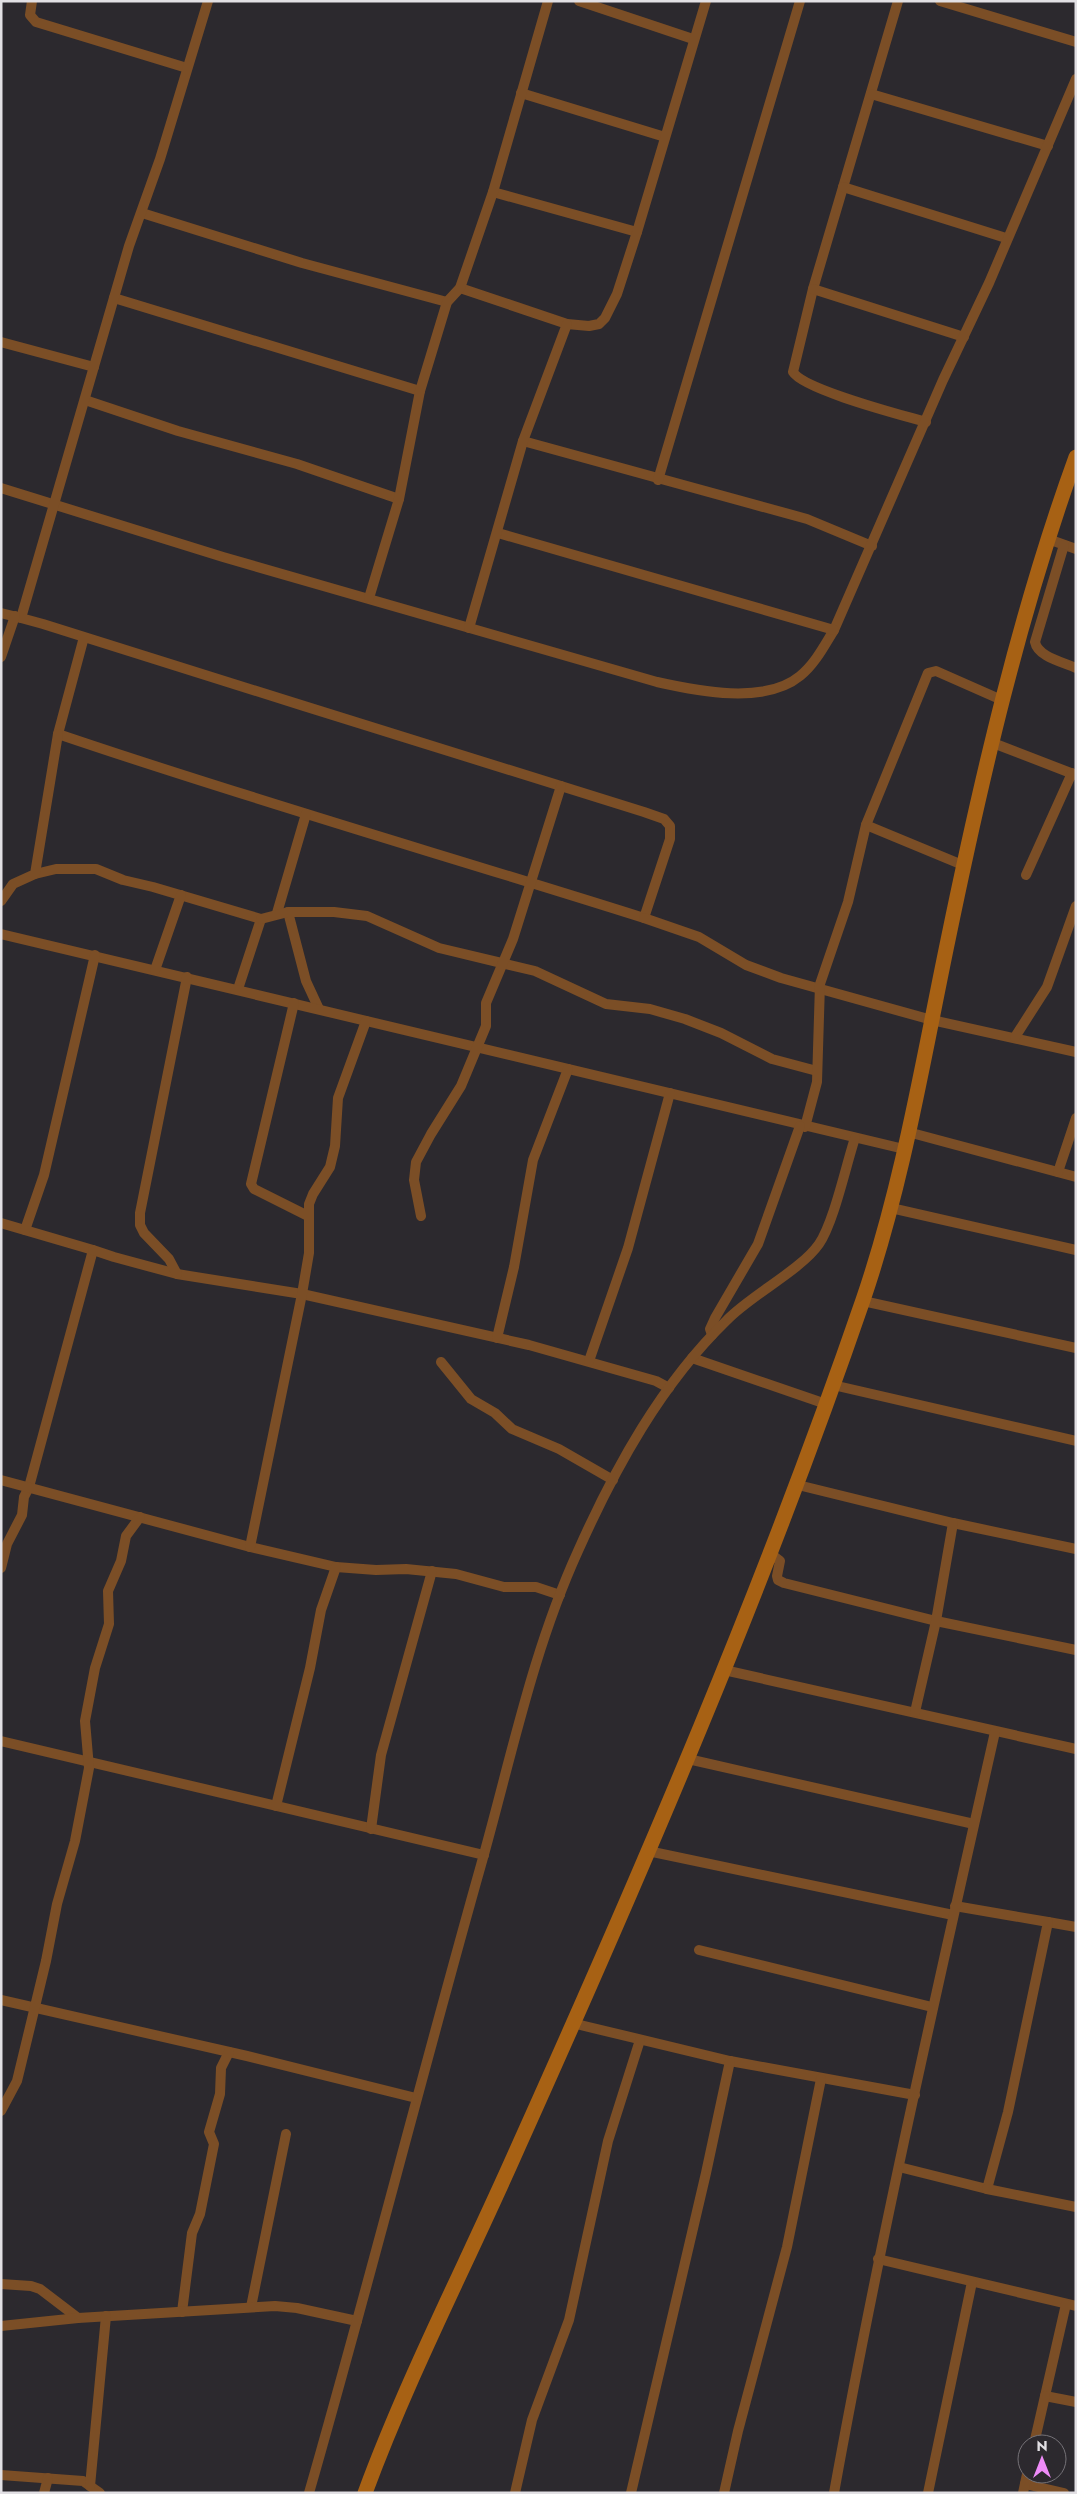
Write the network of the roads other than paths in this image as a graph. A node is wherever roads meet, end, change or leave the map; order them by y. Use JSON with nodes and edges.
{"nodes":[{"id":1,"x":32,"y":1,"type":"edge"},
{"id":2,"x":208,"y":1,"type":"edge"},
{"id":3,"x":548,"y":1,"type":"edge"},
{"id":4,"x":579,"y":1,"type":"edge"},
{"id":5,"x":706,"y":1,"type":"edge"},
{"id":6,"x":800,"y":1,"type":"edge"},
{"id":7,"x":898,"y":1,"type":"edge"},
{"id":8,"x":940,"y":1,"type":"edge"},
{"id":9,"x":693,"y":38,"type":"junction"},
{"id":10,"x":1076,"y":42,"type":"edge"},
{"id":11,"x":187,"y":68,"type":"junction"},
{"id":12,"x":1076,"y":79,"type":"edge"},
{"id":13,"x":521,"y":93,"type":"junction"},
{"id":14,"x":871,"y":94,"type":"junction"},
{"id":15,"x":664,"y":137,"type":"junction"},
{"id":16,"x":1048,"y":146,"type":"junction"},
{"id":17,"x":843,"y":187,"type":"junction"},
{"id":18,"x":493,"y":192,"type":"junction"},
{"id":19,"x":142,"y":213,"type":"junction"},
{"id":20,"x":637,"y":232,"type":"junction"},
{"id":21,"x":1006,"y":238,"type":"junction"},
{"id":22,"x":460,"y":288,"type":"junction"},
{"id":23,"x":813,"y":288,"type":"junction"},
{"id":24,"x":114,"y":298,"type":"junction"},
{"id":25,"x":448,"y":302,"type":"junction"},
{"id":26,"x":566,"y":324,"type":"junction"},
{"id":27,"x":964,"y":337,"type":"junction"},
{"id":28,"x":1,"y":342,"type":"edge"},
{"id":29,"x":94,"y":367,"type":"junction"},
{"id":30,"x":420,"y":391,"type":"junction"},
{"id":31,"x":85,"y":400,"type":"junction"},
{"id":32,"x":926,"y":422,"type":"junction"},
{"id":33,"x":523,"y":441,"type":"junction"},
{"id":34,"x":1076,"y":457,"type":"edge"},
{"id":35,"x":658,"y":480,"type":"junction"},
{"id":36,"x":1,"y":488,"type":"edge"},
{"id":37,"x":399,"y":499,"type":"junction"},
{"id":38,"x":54,"y":504,"type":"junction"},
{"id":39,"x":498,"y":533,"type":"junction"},
{"id":40,"x":1048,"y":539,"type":"junction"},
{"id":41,"x":1064,"y":545,"type":"junction"},
{"id":42,"x":872,"y":546,"type":"junction"},
{"id":43,"x":1076,"y":549,"type":"edge"},
{"id":44,"x":369,"y":598,"type":"junction"},
{"id":45,"x":1,"y":613,"type":"edge"},
{"id":46,"x":18,"y":617,"type":"junction"},
{"id":47,"x":469,"y":628,"type":"junction"},
{"id":48,"x":834,"y":630,"type":"junction"},
{"id":49,"x":84,"y":637,"type":"junction"},
{"id":50,"x":1,"y":656,"type":"edge"},
{"id":51,"x":1076,"y":668,"type":"edge"},
{"id":52,"x":1004,"y":701,"type":"junction"},
{"id":53,"x":58,"y":734,"type":"junction"},
{"id":54,"x":993,"y":743,"type":"junction"},
{"id":55,"x":1074,"y":774,"type":"edge"},
{"id":56,"x":561,"y":786,"type":"junction"},
{"id":57,"x":306,"y":814,"type":"junction"},
{"id":58,"x":866,"y":825,"type":"junction"},
{"id":59,"x":965,"y":866,"type":"junction"},
{"id":60,"x":35,"y":874,"type":"junction"},
{"id":61,"x":1026,"y":874,"type":"dead end"},
{"id":62,"x":531,"y":882,"type":"junction"},
{"id":63,"x":13,"y":884,"type":"junction"},
{"id":64,"x":1,"y":886,"type":"edge"},
{"id":65,"x":181,"y":896,"type":"junction"},
{"id":66,"x":1,"y":901,"type":"edge"},
{"id":67,"x":1076,"y":906,"type":"edge"},
{"id":68,"x":288,"y":912,"type":"junction"},
{"id":69,"x":277,"y":913,"type":"junction"},
{"id":70,"x":644,"y":918,"type":"junction"},
{"id":71,"x":261,"y":919,"type":"junction"},
{"id":72,"x":1,"y":934,"type":"edge"},
{"id":73,"x":95,"y":955,"type":"junction"},
{"id":74,"x":504,"y":964,"type":"junction"},
{"id":75,"x":155,"y":970,"type":"junction"},
{"id":76,"x":187,"y":977,"type":"junction"},
{"id":77,"x":238,"y":989,"type":"junction"},
{"id":78,"x":819,"y":989,"type":"junction"},
{"id":79,"x":294,"y":1003,"type":"junction"},
{"id":80,"x":319,"y":1009,"type":"junction"},
{"id":81,"x":932,"y":1020,"type":"junction"},
{"id":82,"x":366,"y":1021,"type":"junction"},
{"id":83,"x":1015,"y":1037,"type":"junction"},
{"id":84,"x":475,"y":1047,"type":"junction"},
{"id":85,"x":1076,"y":1052,"type":"edge"},
{"id":86,"x":568,"y":1069,"type":"junction"},
{"id":87,"x":817,"y":1071,"type":"junction"},
{"id":88,"x":670,"y":1092,"type":"junction"},
{"id":89,"x":1076,"y":1118,"type":"edge"},
{"id":90,"x":802,"y":1126,"type":"junction"},
{"id":91,"x":908,"y":1132,"type":"junction"},
{"id":92,"x":854,"y":1138,"type":"junction"},
{"id":93,"x":904,"y":1149,"type":"junction"},
{"id":94,"x":1058,"y":1172,"type":"junction"},
{"id":95,"x":1076,"y":1177,"type":"edge"},
{"id":96,"x":891,"y":1208,"type":"junction"},
{"id":97,"x":308,"y":1216,"type":"junction"},
{"id":98,"x":421,"y":1216,"type":"dead end"},
{"id":99,"x":1,"y":1223,"type":"edge"},
{"id":100,"x":26,"y":1230,"type":"junction"},
{"id":101,"x":93,"y":1250,"type":"junction"},
{"id":102,"x":1076,"y":1250,"type":"edge"},
{"id":103,"x":177,"y":1274,"type":"junction"},
{"id":104,"x":302,"y":1294,"type":"junction"},
{"id":105,"x":863,"y":1300,"type":"junction"},
{"id":106,"x":712,"y":1336,"type":"junction"},
{"id":107,"x":497,"y":1338,"type":"junction"},
{"id":108,"x":1076,"y":1348,"type":"edge"},
{"id":109,"x":692,"y":1358,"type":"junction"},
{"id":110,"x":589,"y":1361,"type":"junction"},
{"id":111,"x":441,"y":1362,"type":"dead end"},
{"id":112,"x":833,"y":1385,"type":"junction"},
{"id":113,"x":669,"y":1388,"type":"junction"},
{"id":114,"x":826,"y":1404,"type":"junction"},
{"id":115,"x":1076,"y":1442,"type":"edge"},
{"id":116,"x":1,"y":1480,"type":"edge"},
{"id":117,"x":613,"y":1480,"type":"junction"},
{"id":118,"x":798,"y":1485,"type":"junction"},
{"id":119,"x":29,"y":1487,"type":"junction"},
{"id":120,"x":140,"y":1517,"type":"junction"},
{"id":121,"x":953,"y":1523,"type":"junction"},
{"id":122,"x":250,"y":1547,"type":"junction"},
{"id":123,"x":1076,"y":1549,"type":"edge"},
{"id":124,"x":771,"y":1554,"type":"junction"},
{"id":125,"x":336,"y":1567,"type":"junction"},
{"id":126,"x":1,"y":1568,"type":"edge"},
{"id":127,"x":432,"y":1571,"type":"junction"},
{"id":128,"x":560,"y":1595,"type":"junction"},
{"id":129,"x":936,"y":1621,"type":"junction"},
{"id":130,"x":1076,"y":1650,"type":"edge"},
{"id":131,"x":724,"y":1670,"type":"junction"},
{"id":132,"x":915,"y":1712,"type":"junction"},
{"id":133,"x":995,"y":1732,"type":"junction"},
{"id":134,"x":1,"y":1741,"type":"edge"},
{"id":135,"x":1076,"y":1749,"type":"edge"},
{"id":136,"x":688,"y":1758,"type":"junction"},
{"id":137,"x":89,"y":1762,"type":"junction"},
{"id":138,"x":276,"y":1806,"type":"junction"},
{"id":139,"x":974,"y":1824,"type":"junction"},
{"id":140,"x":371,"y":1829,"type":"junction"},
{"id":141,"x":648,"y":1851,"type":"junction"},
{"id":142,"x":484,"y":1856,"type":"junction"},
{"id":143,"x":954,"y":1911,"type":"junction"},
{"id":144,"x":1048,"y":1922,"type":"junction"},
{"id":145,"x":1076,"y":1926,"type":"edge"},
{"id":146,"x":699,"y":1950,"type":"dead end"},
{"id":147,"x":1,"y":2000,"type":"edge"},
{"id":148,"x":34,"y":2007,"type":"junction"},
{"id":149,"x":932,"y":2007,"type":"junction"},
{"id":150,"x":572,"y":2023,"type":"junction"},
{"id":151,"x":640,"y":2040,"type":"junction"},
{"id":152,"x":229,"y":2052,"type":"junction"},
{"id":153,"x":730,"y":2061,"type":"junction"},
{"id":154,"x":821,"y":2079,"type":"junction"},
{"id":155,"x":915,"y":2095,"type":"junction"},
{"id":156,"x":416,"y":2098,"type":"junction"},
{"id":157,"x":1,"y":2111,"type":"edge"},
{"id":158,"x":286,"y":2134,"type":"dead end"},
{"id":159,"x":899,"y":2167,"type":"junction"},
{"id":160,"x":988,"y":2189,"type":"junction"},
{"id":161,"x":1076,"y":2207,"type":"edge"},
{"id":162,"x":878,"y":2258,"type":"junction"},
{"id":163,"x":972,"y":2282,"type":"junction"},
{"id":164,"x":1,"y":2284,"type":"edge"},
{"id":165,"x":1071,"y":2305,"type":"edge"},
{"id":166,"x":252,"y":2307,"type":"junction"},
{"id":167,"x":182,"y":2312,"type":"junction"},
{"id":168,"x":106,"y":2316,"type":"junction"},
{"id":169,"x":78,"y":2318,"type":"junction"},
{"id":170,"x":357,"y":2321,"type":"junction"},
{"id":171,"x":1,"y":2326,"type":"edge"},
{"id":172,"x":1045,"y":2396,"type":"junction"},
{"id":173,"x":1076,"y":2402,"type":"edge"},
{"id":174,"x":1036,"y":2434,"type":"edge"},
{"id":175,"x":1,"y":2475,"type":"edge"},
{"id":176,"x":48,"y":2478,"type":"junction"},
{"id":177,"x":1025,"y":2484,"type":"edge"},
{"id":178,"x":90,"y":2486,"type":"junction"},
{"id":179,"x":44,"y":2493,"type":"edge"},
{"id":180,"x":100,"y":2493,"type":"edge"},
{"id":181,"x":309,"y":2493,"type":"edge"},
{"id":182,"x":365,"y":2493,"type":"edge"},
{"id":183,"x":515,"y":2493,"type":"edge"},
{"id":184,"x":631,"y":2493,"type":"edge"},
{"id":185,"x":724,"y":2493,"type":"edge"},
{"id":186,"x":834,"y":2493,"type":"edge"},
{"id":187,"x":928,"y":2493,"type":"edge"},
{"id":188,"x":1064,"y":2493,"type":"edge"}],
"edges":[{"from":1,"to":11,"type":"street"},
{"from":2,"to":11,"type":"street"},
{"from":3,"to":13,"type":"street"},
{"from":4,"to":9,"type":"street"},
{"from":5,"to":9,"type":"street"},
{"from":6,"to":35,"type":"street"},
{"from":7,"to":14,"type":"street"},
{"from":8,"to":10,"type":"street"},
{"from":9,"to":15,"type":"street"},
{"from":11,"to":19,"type":"street"},
{"from":12,"to":16,"type":"street"},
{"from":13,"to":15,"type":"street"},
{"from":13,"to":18,"type":"street"},
{"from":14,"to":16,"type":"street"},
{"from":14,"to":17,"type":"street"},
{"from":15,"to":20,"type":"street"},
{"from":16,"to":21,"type":"street"},
{"from":17,"to":21,"type":"street"},
{"from":17,"to":23,"type":"street"},
{"from":18,"to":20,"type":"street"},
{"from":18,"to":22,"type":"street"},
{"from":19,"to":24,"type":"street"},
{"from":19,"to":25,"type":"street"},
{"from":20,"to":26,"type":"street"},
{"from":21,"to":27,"type":"street"},
{"from":22,"to":25,"type":"street"},
{"from":22,"to":26,"type":"street"},
{"from":23,"to":27,"type":"street"},
{"from":23,"to":32,"type":"street"},
{"from":24,"to":29,"type":"street"},
{"from":24,"to":30,"type":"street"},
{"from":25,"to":30,"type":"street"},
{"from":26,"to":33,"type":"street"},
{"from":27,"to":32,"type":"street"},
{"from":28,"to":29,"type":"street"},
{"from":29,"to":31,"type":"street"},
{"from":30,"to":37,"type":"street"},
{"from":31,"to":37,"type":"street"},
{"from":31,"to":38,"type":"street"},
{"from":32,"to":42,"type":"street"},
{"from":33,"to":35,"type":"street"},
{"from":33,"to":39,"type":"street"},
{"from":34,"to":40,"type":"street"},
{"from":35,"to":42,"type":"street"},
{"from":36,"to":38,"type":"street"},
{"from":37,"to":44,"type":"street"},
{"from":38,"to":44,"type":"street"},
{"from":38,"to":46,"type":"street"},
{"from":39,"to":47,"type":"street"},
{"from":39,"to":48,"type":"street"},
{"from":40,"to":41,"type":"street"},
{"from":40,"to":52,"type":"street"},
{"from":41,"to":43,"type":"street"},
{"from":41,"to":51,"type":"street"},
{"from":42,"to":48,"type":"street"},
{"from":44,"to":47,"type":"street"},
{"from":45,"to":46,"type":"street"},
{"from":46,"to":49,"type":"street"},
{"from":46,"to":50,"type":"street"},
{"from":47,"to":48,"type":"street"},
{"from":49,"to":53,"type":"street"},
{"from":49,"to":56,"type":"street"},
{"from":52,"to":54,"type":"street"},
{"from":52,"to":58,"type":"street"},
{"from":53,"to":57,"type":"street"},
{"from":53,"to":60,"type":"street"},
{"from":54,"to":55,"type":"street"},
{"from":54,"to":59,"type":"street"},
{"from":55,"to":61,"type":"street"},
{"from":56,"to":62,"type":"street"},
{"from":56,"to":70,"type":"street"},
{"from":57,"to":62,"type":"street"},
{"from":57,"to":69,"type":"street"},
{"from":58,"to":59,"type":"street"},
{"from":58,"to":78,"type":"street"},
{"from":59,"to":81,"type":"street"},
{"from":60,"to":63,"type":"street"},
{"from":60,"to":65,"type":"street"},
{"from":62,"to":70,"type":"street"},
{"from":62,"to":74,"type":"street"},
{"from":63,"to":64,"type":"street"},
{"from":63,"to":66,"type":"street"},
{"from":65,"to":71,"type":"street"},
{"from":65,"to":75,"type":"street"},
{"from":67,"to":83,"type":"street"},
{"from":68,"to":69,"type":"street"},
{"from":68,"to":74,"type":"street"},
{"from":68,"to":80,"type":"street"},
{"from":69,"to":71,"type":"street"},
{"from":70,"to":78,"type":"street"},
{"from":71,"to":77,"type":"street"},
{"from":72,"to":73,"type":"street"},
{"from":73,"to":75,"type":"street"},
{"from":73,"to":100,"type":"street"},
{"from":74,"to":84,"type":"street"},
{"from":74,"to":87,"type":"street"},
{"from":75,"to":76,"type":"street"},
{"from":76,"to":77,"type":"street"},
{"from":76,"to":103,"type":"street"},
{"from":77,"to":79,"type":"street"},
{"from":78,"to":81,"type":"street"},
{"from":78,"to":87,"type":"street"},
{"from":79,"to":80,"type":"street"},
{"from":79,"to":97,"type":"street"},
{"from":80,"to":82,"type":"street"},
{"from":81,"to":83,"type":"street"},
{"from":81,"to":91,"type":"street"},
{"from":82,"to":84,"type":"street"},
{"from":82,"to":97,"type":"street"},
{"from":83,"to":85,"type":"street"},
{"from":84,"to":86,"type":"street"},
{"from":84,"to":98,"type":"street"},
{"from":86,"to":88,"type":"street"},
{"from":86,"to":107,"type":"street"},
{"from":87,"to":90,"type":"street"},
{"from":88,"to":90,"type":"street"},
{"from":88,"to":110,"type":"street"},
{"from":89,"to":94,"type":"street"},
{"from":90,"to":92,"type":"street"},
{"from":90,"to":106,"type":"street"},
{"from":91,"to":93,"type":"street"},
{"from":91,"to":94,"type":"street"},
{"from":92,"to":93,"type":"street"},
{"from":92,"to":106,"type":"street"},
{"from":93,"to":96,"type":"street"},
{"from":94,"to":95,"type":"street"},
{"from":96,"to":102,"type":"street"},
{"from":96,"to":105,"type":"street"},
{"from":97,"to":104,"type":"street"},
{"from":99,"to":100,"type":"street"},
{"from":100,"to":101,"type":"street"},
{"from":101,"to":103,"type":"street"},
{"from":101,"to":119,"type":"street"},
{"from":103,"to":104,"type":"street"},
{"from":104,"to":107,"type":"street"},
{"from":104,"to":122,"type":"street"},
{"from":105,"to":108,"type":"street"},
{"from":105,"to":112,"type":"street"},
{"from":106,"to":109,"type":"street"},
{"from":107,"to":110,"type":"street"},
{"from":109,"to":113,"type":"street"},
{"from":109,"to":114,"type":"street"},
{"from":110,"to":113,"type":"street"},
{"from":111,"to":117,"type":"street"},
{"from":112,"to":114,"type":"street"},
{"from":112,"to":115,"type":"street"},
{"from":113,"to":117,"type":"street"},
{"from":114,"to":118,"type":"street"},
{"from":116,"to":119,"type":"street"},
{"from":117,"to":128,"type":"street"},
{"from":118,"to":121,"type":"street"},
{"from":118,"to":124,"type":"street"},
{"from":119,"to":120,"type":"street"},
{"from":119,"to":126,"type":"street"},
{"from":120,"to":122,"type":"street"},
{"from":120,"to":137,"type":"street"},
{"from":121,"to":123,"type":"street"},
{"from":121,"to":129,"type":"street"},
{"from":122,"to":125,"type":"street"},
{"from":124,"to":129,"type":"street"},
{"from":124,"to":131,"type":"street"},
{"from":125,"to":127,"type":"street"},
{"from":125,"to":138,"type":"street"},
{"from":127,"to":128,"type":"street"},
{"from":127,"to":140,"type":"street"},
{"from":128,"to":142,"type":"street"},
{"from":129,"to":130,"type":"street"},
{"from":129,"to":132,"type":"street"},
{"from":131,"to":132,"type":"street"},
{"from":131,"to":136,"type":"street"},
{"from":132,"to":133,"type":"street"},
{"from":133,"to":135,"type":"street"},
{"from":133,"to":139,"type":"street"},
{"from":134,"to":137,"type":"street"},
{"from":136,"to":139,"type":"street"},
{"from":136,"to":141,"type":"street"},
{"from":137,"to":138,"type":"street"},
{"from":137,"to":148,"type":"street"},
{"from":138,"to":140,"type":"street"},
{"from":139,"to":143,"type":"street"},
{"from":140,"to":142,"type":"street"},
{"from":141,"to":143,"type":"street"},
{"from":141,"to":150,"type":"street"},
{"from":142,"to":156,"type":"street"},
{"from":143,"to":144,"type":"street"},
{"from":143,"to":149,"type":"street"},
{"from":144,"to":145,"type":"street"},
{"from":144,"to":160,"type":"street"},
{"from":146,"to":149,"type":"street"},
{"from":147,"to":148,"type":"street"},
{"from":148,"to":152,"type":"street"},
{"from":148,"to":157,"type":"street"},
{"from":149,"to":155,"type":"street"},
{"from":150,"to":151,"type":"street"},
{"from":150,"to":182,"type":"street"},
{"from":151,"to":153,"type":"street"},
{"from":151,"to":183,"type":"street"},
{"from":152,"to":156,"type":"street"},
{"from":152,"to":167,"type":"street"},
{"from":153,"to":154,"type":"street"},
{"from":153,"to":184,"type":"street"},
{"from":154,"to":155,"type":"street"},
{"from":154,"to":185,"type":"street"},
{"from":155,"to":159,"type":"street"},
{"from":156,"to":170,"type":"street"},
{"from":158,"to":166,"type":"street"},
{"from":159,"to":160,"type":"street"},
{"from":159,"to":162,"type":"street"},
{"from":160,"to":161,"type":"street"},
{"from":162,"to":163,"type":"street"},
{"from":162,"to":186,"type":"street"},
{"from":163,"to":165,"type":"street"},
{"from":163,"to":187,"type":"street"},
{"from":164,"to":169,"type":"street"},
{"from":165,"to":172,"type":"street"},
{"from":166,"to":167,"type":"street"},
{"from":166,"to":170,"type":"street"},
{"from":167,"to":168,"type":"street"},
{"from":168,"to":169,"type":"street"},
{"from":168,"to":178,"type":"street"},
{"from":169,"to":171,"type":"street"},
{"from":170,"to":181,"type":"street"},
{"from":172,"to":173,"type":"street"},
{"from":172,"to":174,"type":"street"},
{"from":175,"to":176,"type":"street"},
{"from":176,"to":178,"type":"street"},
{"from":176,"to":179,"type":"street"},
{"from":177,"to":188,"type":"street"},
{"from":178,"to":180,"type":"street"}]}
